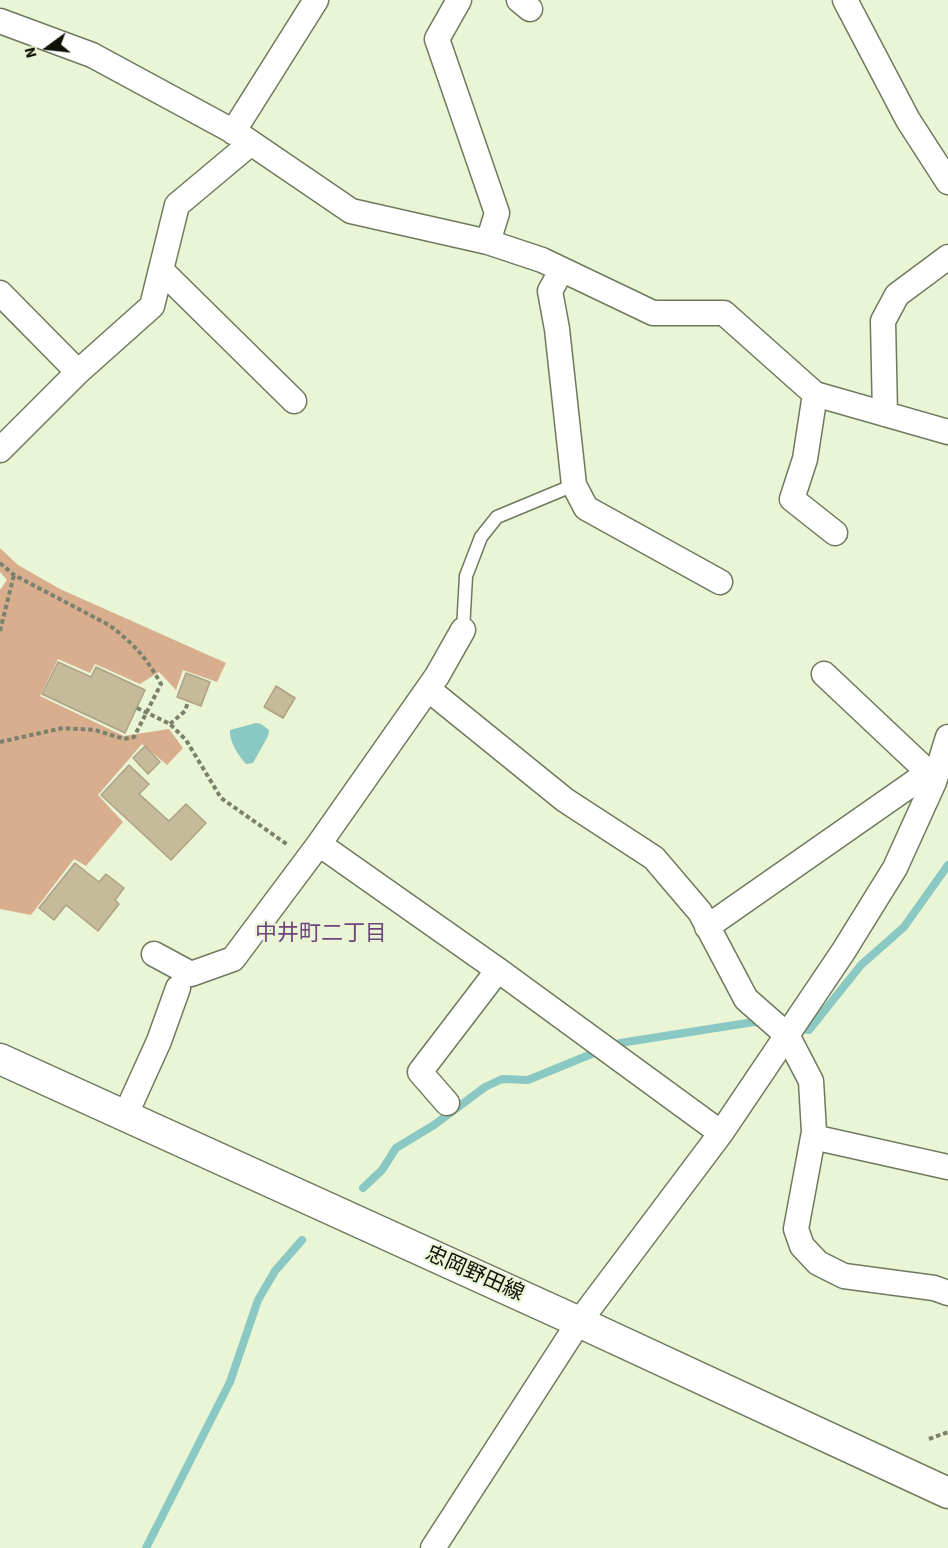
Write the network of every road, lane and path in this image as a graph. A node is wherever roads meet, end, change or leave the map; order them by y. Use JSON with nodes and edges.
{"nodes":[{"id":1,"x":316,"y":0,"type":"edge"},
{"id":2,"x":845,"y":0,"type":"edge"},
{"id":3,"x":452,"y":2,"type":"edge"},
{"id":4,"x":0,"y":21,"type":"edge"},
{"id":5,"x":242,"y":137,"type":"junction"},
{"id":6,"x":948,"y":182,"type":"edge"},
{"id":7,"x":488,"y":242,"type":"junction"},
{"id":8,"x":948,"y":256,"type":"edge"},
{"id":9,"x":161,"y":270,"type":"junction"},
{"id":10,"x":561,"y":271,"type":"junction"},
{"id":11,"x":0,"y":293,"type":"edge"},
{"id":12,"x":78,"y":372,"type":"junction"},
{"id":13,"x":816,"y":394,"type":"junction"},
{"id":14,"x":294,"y":400,"type":"dead end"},
{"id":15,"x":885,"y":414,"type":"junction"},
{"id":16,"x":948,"y":432,"type":"edge"},
{"id":17,"x":0,"y":450,"type":"edge"},
{"id":18,"x":574,"y":485,"type":"junction"},
{"id":19,"x":835,"y":533,"type":"dead end"},
{"id":20,"x":0,"y":563,"type":"edge"},
{"id":21,"x":14,"y":575,"type":"junction"},
{"id":22,"x":720,"y":582,"type":"dead end"},
{"id":23,"x":464,"y":630,"type":"joint"},
{"id":24,"x":0,"y":631,"type":"edge"},
{"id":25,"x":824,"y":674,"type":"dead end"},
{"id":26,"x":428,"y":688,"type":"junction"},
{"id":27,"x":188,"y":702,"type":"dead end"},
{"id":28,"x":137,"y":708,"type":"dead end"},
{"id":29,"x":146,"y":712,"type":"junction"},
{"id":30,"x":170,"y":724,"type":"junction"},
{"id":31,"x":948,"y":737,"type":"edge"},
{"id":32,"x":0,"y":742,"type":"edge"},
{"id":33,"x":934,"y":768,"type":"junction"},
{"id":34,"x":319,"y":844,"type":"junction"},
{"id":35,"x":707,"y":927,"type":"junction"},
{"id":36,"x":154,"y":954,"type":"dead end"},
{"id":37,"x":498,"y":970,"type":"junction"},
{"id":38,"x":178,"y":988,"type":"dead end"},
{"id":39,"x":787,"y":1035,"type":"junction"},
{"id":40,"x":0,"y":1059,"type":"edge"},
{"id":41,"x":447,"y":1103,"type":"dead end"},
{"id":42,"x":125,"y":1116,"type":"junction"},
{"id":43,"x":721,"y":1133,"type":"junction"},
{"id":44,"x":813,"y":1137,"type":"junction"},
{"id":45,"x":948,"y":1167,"type":"edge"},
{"id":46,"x":948,"y":1293,"type":"edge"},
{"id":47,"x":579,"y":1322,"type":"junction"},
{"id":48,"x":948,"y":1431,"type":"edge"},
{"id":49,"x":929,"y":1439,"type":"dead end"},
{"id":50,"x":948,"y":1493,"type":"edge"},
{"id":51,"x":433,"y":1548,"type":"edge"}],
"edges":[{"from":1,"to":5,"type":"street"},
{"from":2,"to":6,"type":"street"},
{"from":3,"to":7,"type":"street"},
{"from":4,"to":5,"type":"street"},
{"from":5,"to":7,"type":"street"},
{"from":5,"to":9,"type":"street"},
{"from":7,"to":10,"type":"street"},
{"from":8,"to":15,"type":"street"},
{"from":9,"to":12,"type":"street"},
{"from":9,"to":14,"type":"street"},
{"from":10,"to":13,"type":"street"},
{"from":10,"to":18,"type":"street"},
{"from":11,"to":12,"type":"street"},
{"from":12,"to":17,"type":"street"},
{"from":13,"to":15,"type":"street"},
{"from":13,"to":19,"type":"street"},
{"from":15,"to":16,"type":"street"},
{"from":18,"to":22,"type":"street"},
{"from":18,"to":23,"type":"lane"},
{"from":20,"to":21,"type":"path"},
{"from":21,"to":24,"type":"path"},
{"from":21,"to":29,"type":"path"},
{"from":23,"to":26,"type":"street"},
{"from":25,"to":33,"type":"street"},
{"from":26,"to":34,"type":"street"},
{"from":26,"to":35,"type":"street"},
{"from":27,"to":30,"type":"path"},
{"from":28,"to":29,"type":"path"},
{"from":29,"to":30,"type":"path"},
{"from":29,"to":32,"type":"path"},
{"from":30,"to":34,"type":"path"},
{"from":31,"to":33,"type":"street"},
{"from":33,"to":35,"type":"street"},
{"from":33,"to":39,"type":"street"},
{"from":34,"to":36,"type":"street"},
{"from":34,"to":37,"type":"street"},
{"from":35,"to":39,"type":"street"},
{"from":37,"to":41,"type":"street"},
{"from":37,"to":43,"type":"street"},
{"from":38,"to":42,"type":"street"},
{"from":39,"to":43,"type":"street"},
{"from":39,"to":44,"type":"street"},
{"from":40,"to":42,"type":"street","name":"忠岡野田線"},
{"from":42,"to":47,"type":"street","name":"忠岡野田線"},
{"from":43,"to":47,"type":"street"},
{"from":44,"to":45,"type":"street"},
{"from":44,"to":46,"type":"street"},
{"from":47,"to":50,"type":"street","name":"忠岡野田線"},
{"from":47,"to":51,"type":"street"},
{"from":48,"to":49,"type":"path"}]}
